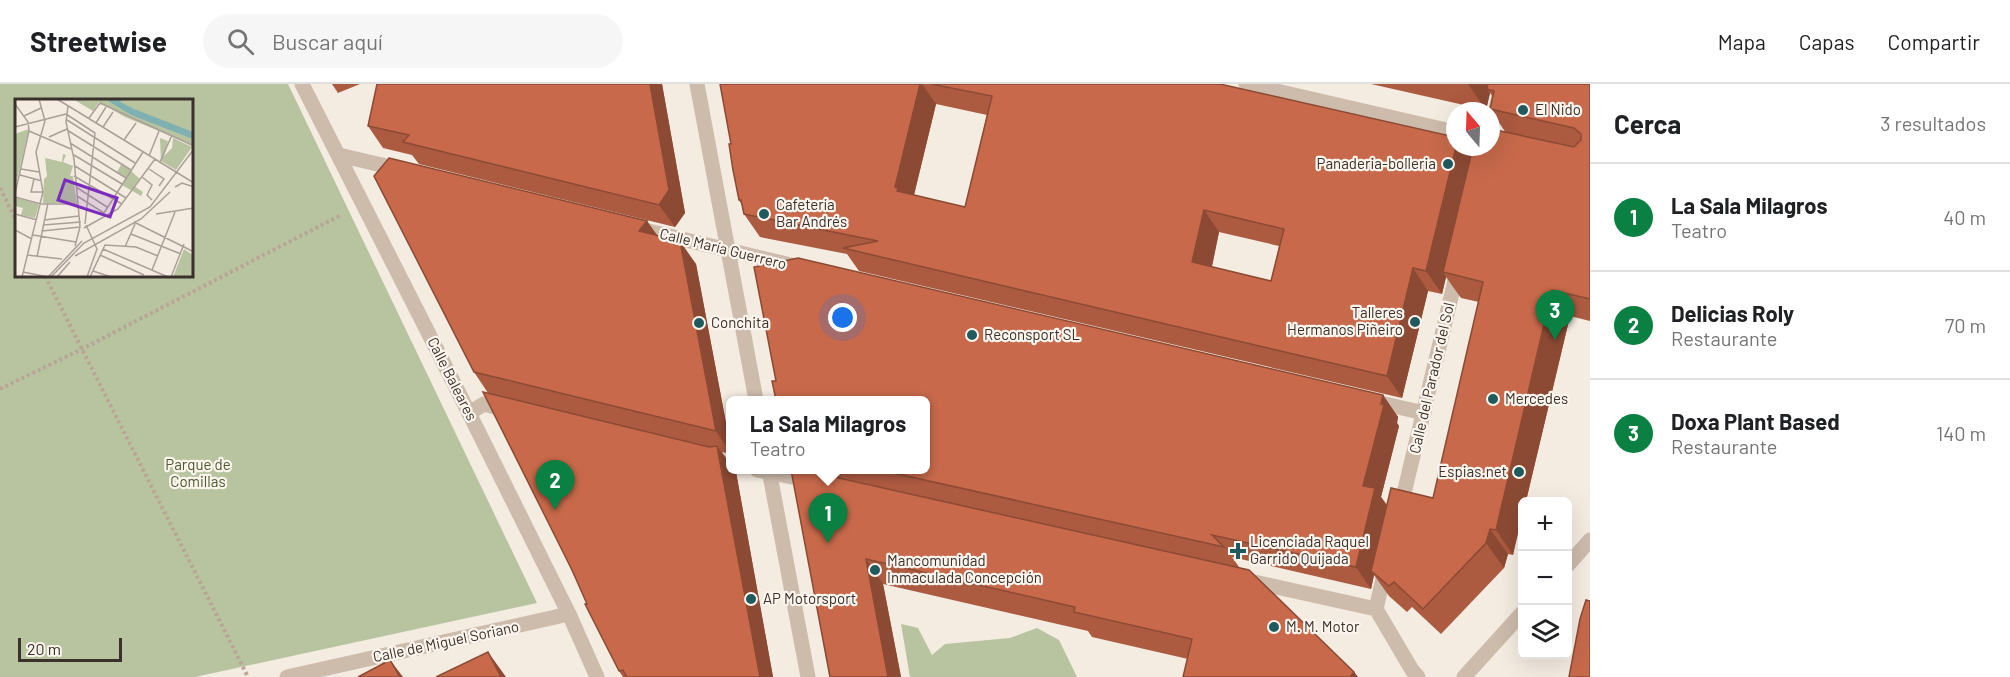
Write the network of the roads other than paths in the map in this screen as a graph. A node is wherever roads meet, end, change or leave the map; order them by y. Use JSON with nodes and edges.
{"nodes":[{"id":1,"x":302,"y":84,"type":"edge"},
{"id":2,"x":696,"y":84,"type":"edge"},
{"id":3,"x":1246,"y":84,"type":"edge"},
{"id":4,"x":1502,"y":84,"type":"edge"},
{"id":5,"x":1498,"y":102,"type":"edge"},
{"id":6,"x":1446,"y":130,"type":"edge"},
{"id":7,"x":339,"y":154,"type":"junction"},
{"id":8,"x":419,"y":174,"type":"edge"},
{"id":9,"x":625,"y":225,"type":"edge"},
{"id":10,"x":728,"y":250,"type":"junction"},
{"id":11,"x":1462,"y":251,"type":"edge"},
{"id":12,"x":809,"y":269,"type":"edge"},
{"id":13,"x":755,"y":396,"type":"edge"},
{"id":14,"x":1355,"y":397,"type":"edge"},
{"id":15,"x":469,"y":412,"type":"junction"},
{"id":16,"x":1424,"y":413,"type":"junction"},
{"id":17,"x":529,"y":416,"type":"edge"},
{"id":18,"x":766,"y":474,"type":"edge"},
{"id":19,"x":782,"y":474,"type":"edge"},
{"id":20,"x":823,"y":484,"type":"edge"},
{"id":21,"x":1396,"y":529,"type":"edge"},
{"id":22,"x":1590,"y":540,"type":"edge"},
{"id":23,"x":1390,"y":552,"type":"edge"},
{"id":24,"x":1572,"y":560,"type":"edge"},
{"id":25,"x":1226,"y":575,"type":"edge"},
{"id":26,"x":1376,"y":609,"type":"junction"},
{"id":27,"x":569,"y":614,"type":"junction"},
{"id":28,"x":1518,"y":617,"type":"edge"},
{"id":29,"x":287,"y":677,"type":"edge"},
{"id":30,"x":597,"y":677,"type":"edge"},
{"id":31,"x":808,"y":677,"type":"edge"},
{"id":32,"x":1418,"y":677,"type":"edge"},
{"id":33,"x":1464,"y":677,"type":"edge"}],
"edges":[{"from":1,"to":7,"type":"street","name":"Calle Baleares"},
{"from":2,"to":10,"type":"street"},
{"from":3,"to":6,"type":"street"},
{"from":4,"to":5,"type":"street"},
{"from":7,"to":8,"type":"street"},
{"from":7,"to":15,"type":"street","name":"Calle Baleares"},
{"from":9,"to":10,"type":"street","name":"Calle María Guerrero"},
{"from":10,"to":12,"type":"street","name":"Calle María Guerrero"},
{"from":10,"to":13,"type":"street"},
{"from":11,"to":16,"type":"street","name":"Calle del Parador del Sol"},
{"from":14,"to":16,"type":"street"},
{"from":15,"to":17,"type":"street"},
{"from":15,"to":27,"type":"street","name":"Calle Baleares"},
{"from":16,"to":21,"type":"street","name":"Calle del Parador del Sol"},
{"from":18,"to":31,"type":"street"},
{"from":19,"to":20,"type":"street"},
{"from":22,"to":24,"type":"street"},
{"from":23,"to":26,"type":"street"},
{"from":25,"to":26,"type":"street"},
{"from":26,"to":32,"type":"street"},
{"from":27,"to":29,"type":"street","name":"Calle de Miguel Soriano"},
{"from":27,"to":30,"type":"street","name":"Calle Baleares"},
{"from":28,"to":33,"type":"street"}]}
